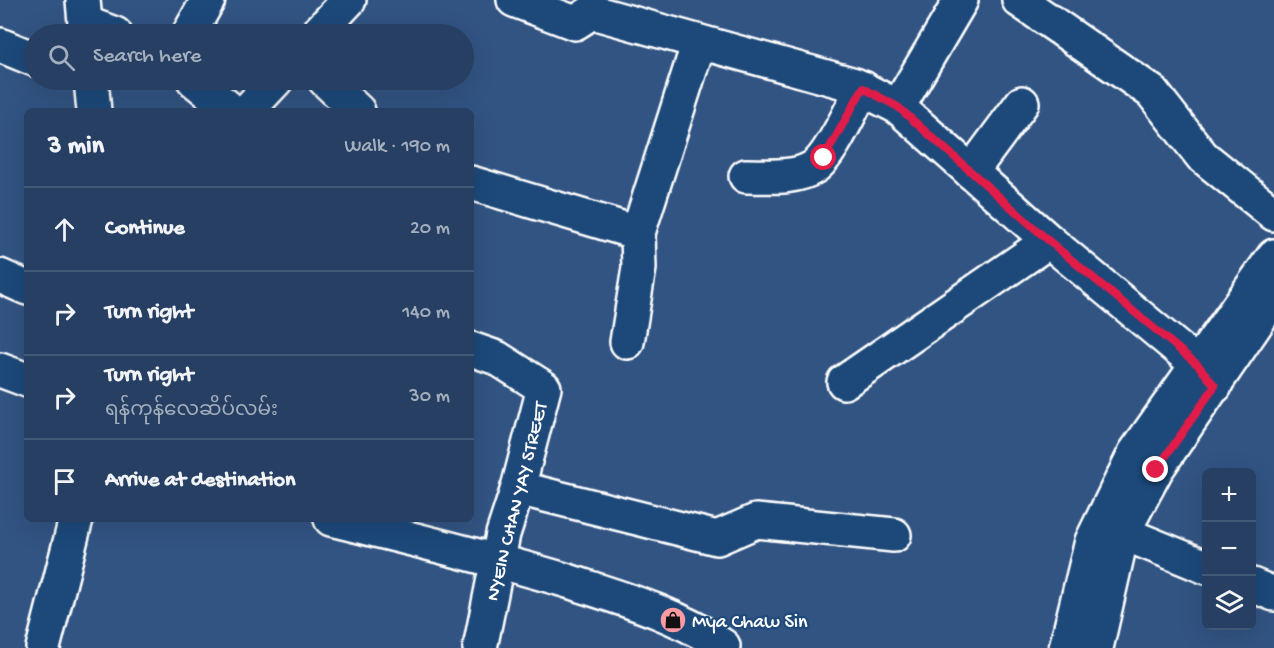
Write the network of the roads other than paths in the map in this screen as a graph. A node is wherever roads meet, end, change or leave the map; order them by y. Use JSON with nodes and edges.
{"nodes":[{"id":1,"x":208,"y":0,"type":"edge"},
{"id":2,"x":349,"y":0,"type":"edge"},
{"id":3,"x":514,"y":0,"type":"edge"},
{"id":4,"x":961,"y":0,"type":"edge"},
{"id":5,"x":1019,"y":0,"type":"edge"},
{"id":6,"x":195,"y":24,"type":"edge"},
{"id":7,"x":326,"y":24,"type":"edge"},
{"id":8,"x":699,"y":42,"type":"junction"},
{"id":9,"x":0,"y":45,"type":"edge"},
{"id":10,"x":24,"y":55,"type":"edge"},
{"id":11,"x":863,"y":88,"type":"junction"},
{"id":12,"x":92,"y":90,"type":"edge"},
{"id":13,"x":206,"y":90,"type":"edge"},
{"id":14,"x":267,"y":90,"type":"edge"},
{"id":15,"x":336,"y":90,"type":"edge"},
{"id":16,"x":1022,"y":103,"type":"dead end"},
{"id":17,"x":898,"y":107,"type":"junction"},
{"id":18,"x":94,"y":108,"type":"edge"},
{"id":19,"x":228,"y":108,"type":"edge"},
{"id":20,"x":250,"y":108,"type":"edge"},
{"id":21,"x":355,"y":108,"type":"edge"},
{"id":22,"x":970,"y":172,"type":"junction"},
{"id":23,"x":746,"y":176,"type":"dead end"},
{"id":24,"x":474,"y":184,"type":"edge"},
{"id":25,"x":1274,"y":214,"type":"edge"},
{"id":26,"x":638,"y":233,"type":"junction"},
{"id":27,"x":1049,"y":241,"type":"junction"},
{"id":28,"x":1274,"y":256,"type":"edge"},
{"id":29,"x":0,"y":276,"type":"edge"},
{"id":30,"x":24,"y":287,"type":"edge"},
{"id":31,"x":1274,"y":297,"type":"edge"},
{"id":32,"x":627,"y":342,"type":"dead end"},
{"id":33,"x":474,"y":350,"type":"edge"},
{"id":34,"x":0,"y":370,"type":"edge"},
{"id":35,"x":1206,"y":375,"type":"junction"},
{"id":36,"x":24,"y":379,"type":"edge"},
{"id":37,"x":844,"y":382,"type":"dead end"},
{"id":38,"x":518,"y":488,"type":"junction"},
{"id":39,"x":75,"y":522,"type":"edge"},
{"id":40,"x":343,"y":522,"type":"edge"},
{"id":41,"x":1112,"y":529,"type":"junction"},
{"id":42,"x":894,"y":535,"type":"dead end"},
{"id":43,"x":498,"y":560,"type":"junction"},
{"id":44,"x":1202,"y":565,"type":"edge"},
{"id":45,"x":1256,"y":587,"type":"edge"},
{"id":46,"x":1274,"y":594,"type":"edge"},
{"id":47,"x":723,"y":646,"type":"dead end"},
{"id":48,"x":43,"y":648,"type":"edge"},
{"id":49,"x":480,"y":648,"type":"edge"},
{"id":50,"x":1066,"y":648,"type":"edge"},
{"id":51,"x":1096,"y":648,"type":"edge"}],
"edges":[{"from":1,"to":6,"type":"street"},
{"from":2,"to":7,"type":"street"},
{"from":3,"to":8,"type":"street"},
{"from":4,"to":17,"type":"street"},
{"from":5,"to":25,"type":"street"},
{"from":8,"to":11,"type":"street"},
{"from":8,"to":26,"type":"street"},
{"from":9,"to":10,"type":"street"},
{"from":11,"to":17,"type":"street"},
{"from":11,"to":23,"type":"street"},
{"from":12,"to":18,"type":"street"},
{"from":13,"to":19,"type":"street"},
{"from":14,"to":20,"type":"street"},
{"from":15,"to":21,"type":"street"},
{"from":16,"to":22,"type":"street"},
{"from":17,"to":22,"type":"street"},
{"from":22,"to":27,"type":"street"},
{"from":24,"to":26,"type":"street"},
{"from":26,"to":32,"type":"street"},
{"from":27,"to":35,"type":"street"},
{"from":27,"to":37,"type":"street"},
{"from":28,"to":35,"type":"street"},
{"from":29,"to":30,"type":"street"},
{"from":31,"to":35,"type":"street"},
{"from":33,"to":38,"type":"street","name":"NYEIN CHAN YAY STREET"},
{"from":34,"to":36,"type":"street"},
{"from":35,"to":41,"type":"street"},
{"from":38,"to":42,"type":"street"},
{"from":38,"to":43,"type":"street","name":"NYEIN CHAN YAY STREET"},
{"from":39,"to":48,"type":"street"},
{"from":40,"to":43,"type":"street"},
{"from":41,"to":44,"type":"street"},
{"from":41,"to":50,"type":"street"},
{"from":41,"to":51,"type":"street"},
{"from":43,"to":47,"type":"street"},
{"from":43,"to":49,"type":"street","name":"NYEIN CHAN YAY STREET"},
{"from":45,"to":46,"type":"street"}]}
